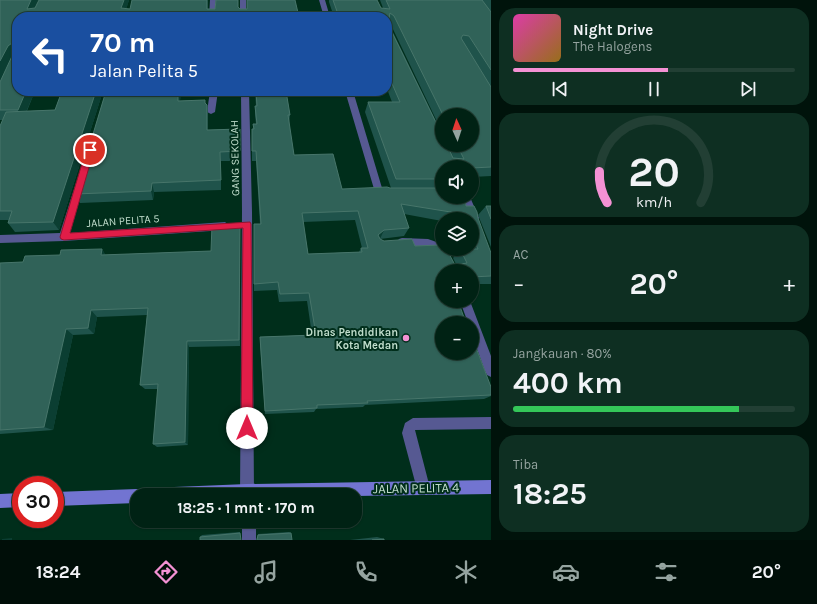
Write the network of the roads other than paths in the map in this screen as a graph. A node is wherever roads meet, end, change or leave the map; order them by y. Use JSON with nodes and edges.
{"nodes":[{"id":1,"x":213,"y":0,"type":"edge"},
{"id":2,"x":243,"y":0,"type":"edge"},
{"id":3,"x":322,"y":0,"type":"edge"},
{"id":4,"x":212,"y":12,"type":"edge"},
{"id":5,"x":244,"y":12,"type":"edge"},
{"id":6,"x":326,"y":12,"type":"edge"},
{"id":7,"x":213,"y":96,"type":"edge"},
{"id":8,"x":245,"y":96,"type":"edge"},
{"id":9,"x":350,"y":96,"type":"edge"},
{"id":10,"x":211,"y":112,"type":"dead end"},
{"id":11,"x":84,"y":172,"type":"edge"},
{"id":12,"x":394,"y":193,"type":"edge"},
{"id":13,"x":239,"y":225,"type":"junction"},
{"id":14,"x":64,"y":237,"type":"junction"},
{"id":15,"x":0,"y":239,"type":"edge"},
{"id":16,"x":395,"y":243,"type":"edge"},
{"id":17,"x":435,"y":245,"type":"edge"},
{"id":18,"x":446,"y":256,"type":"edge"},
{"id":19,"x":449,"y":260,"type":"edge"},
{"id":20,"x":468,"y":308,"type":"edge"},
{"id":21,"x":491,"y":371,"type":"edge"},
{"id":22,"x":491,"y":424,"type":"edge"},
{"id":23,"x":491,"y":487,"type":"edge"},
{"id":24,"x":247,"y":488,"type":"edge"},
{"id":25,"x":424,"y":488,"type":"junction"},
{"id":26,"x":362,"y":490,"type":"edge"},
{"id":27,"x":130,"y":496,"type":"edge"},
{"id":28,"x":64,"y":499,"type":"edge"},
{"id":29,"x":12,"y":500,"type":"edge"},
{"id":30,"x":0,"y":501,"type":"edge"},
{"id":31,"x":248,"y":528,"type":"edge"},
{"id":32,"x":249,"y":540,"type":"edge"}],
"edges":[{"from":1,"to":4,"type":"street"},
{"from":2,"to":5,"type":"street"},
{"from":3,"to":6,"type":"street"},
{"from":7,"to":10,"type":"street"},
{"from":8,"to":13,"type":"street","name":"GANG SEKOLAH"},
{"from":9,"to":12,"type":"street"},
{"from":11,"to":14,"type":"street"},
{"from":13,"to":14,"type":"street","name":"JALAN PELITA 5"},
{"from":13,"to":24,"type":"street","name":"GANG SEKOLAH"},
{"from":14,"to":15,"type":"street","name":"JALAN PELITA 5"},
{"from":16,"to":17,"type":"street"},
{"from":18,"to":19,"type":"street"},
{"from":20,"to":21,"type":"street"},
{"from":22,"to":25,"type":"street"},
{"from":23,"to":25,"type":"street","name":"JALAN PELITA 4"},
{"from":25,"to":26,"type":"street","name":"JALAN PELITA 4"},
{"from":27,"to":28,"type":"street"},
{"from":29,"to":30,"type":"street"},
{"from":31,"to":32,"type":"street"}]}
